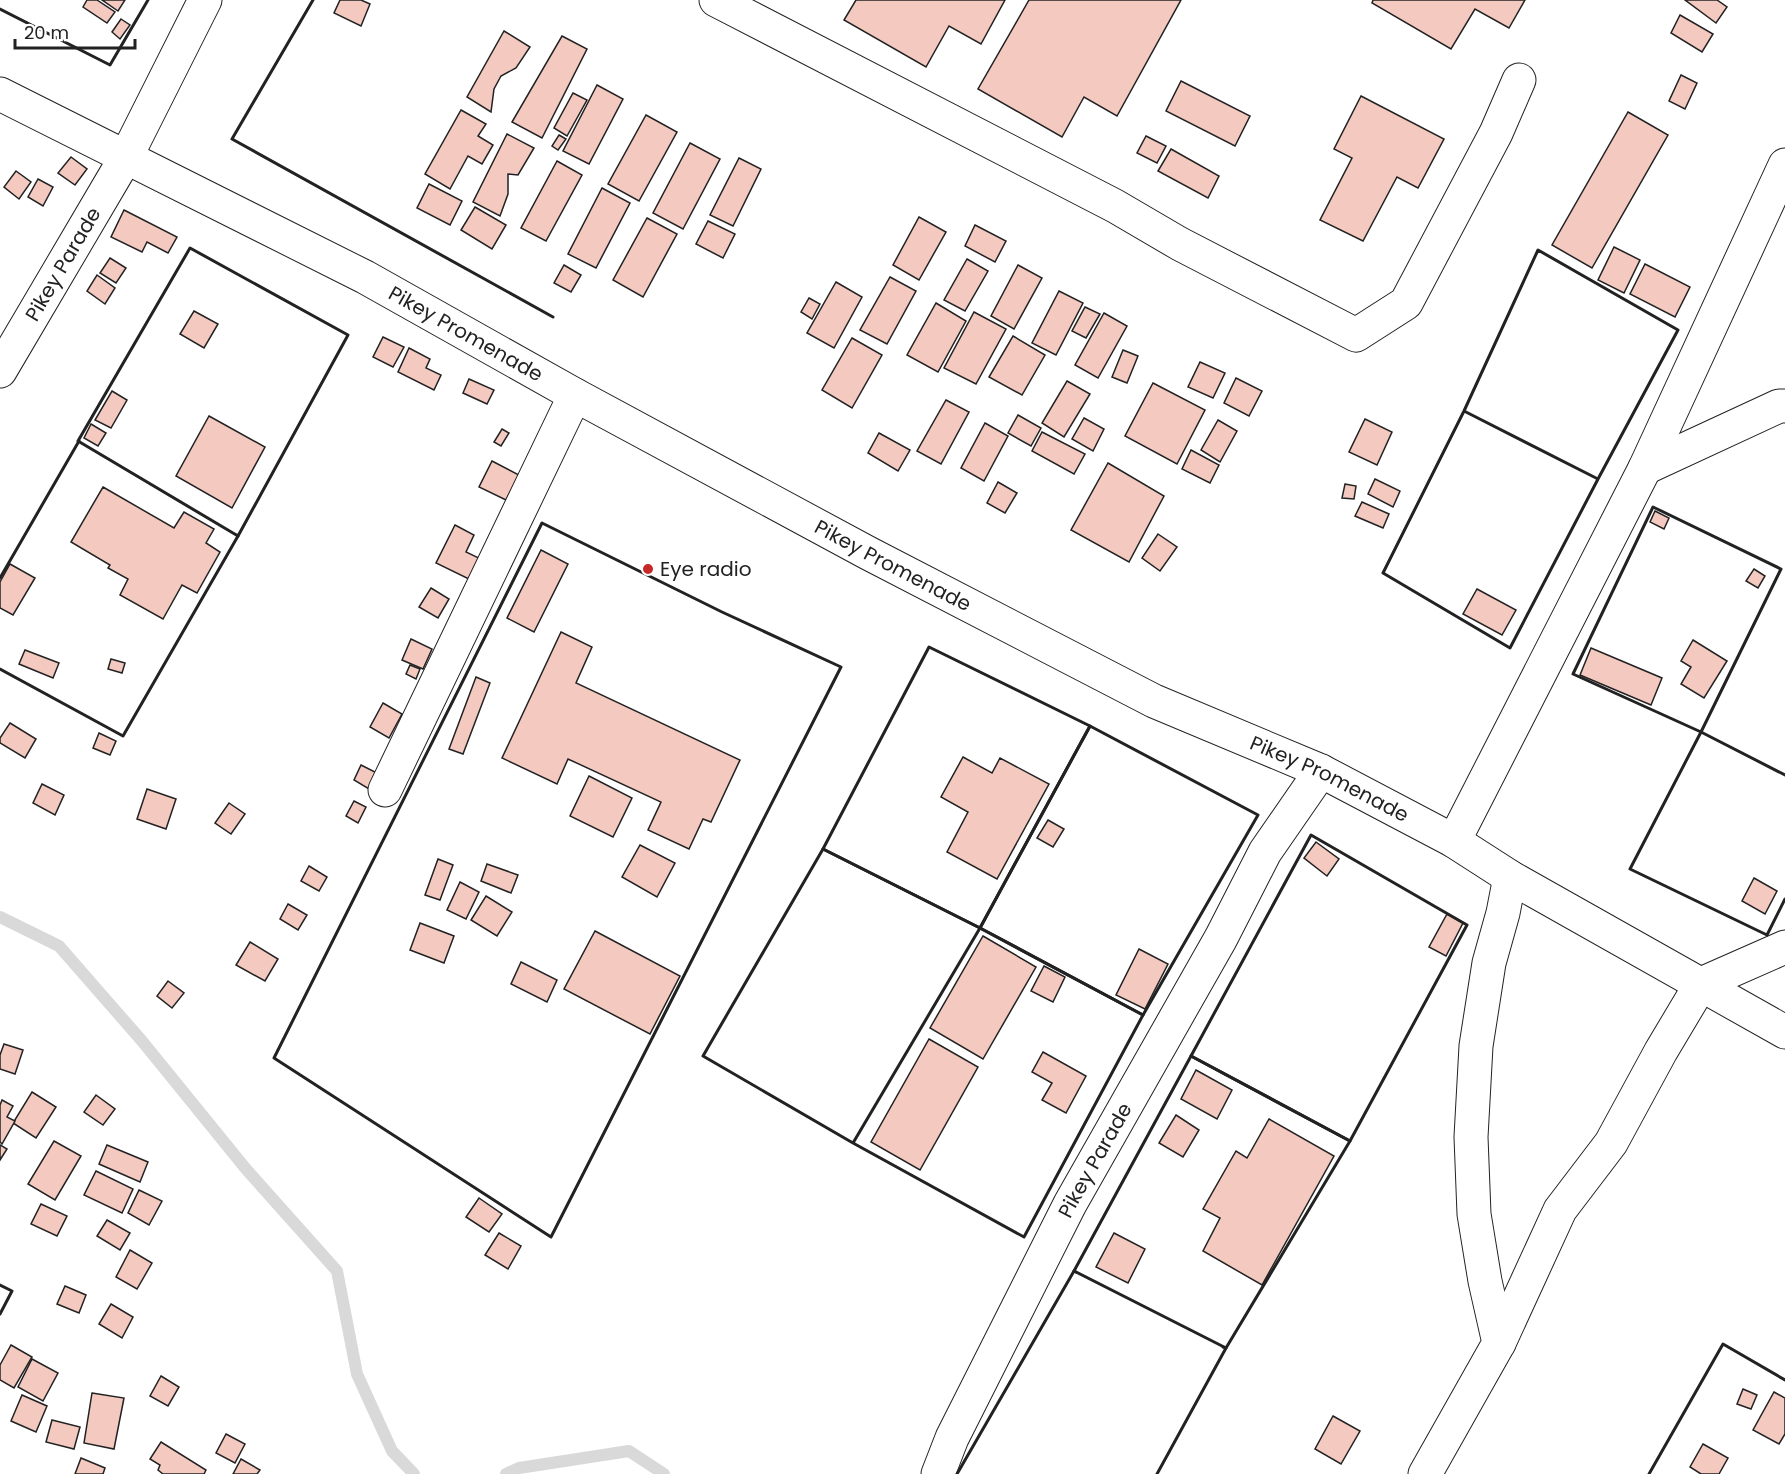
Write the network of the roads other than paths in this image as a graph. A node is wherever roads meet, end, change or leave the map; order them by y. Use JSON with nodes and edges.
{"nodes":[{"id":1,"x":205,"y":0,"type":"edge"},
{"id":2,"x":716,"y":0,"type":"edge"},
{"id":3,"x":1519,"y":80,"type":"dead end"},
{"id":4,"x":0,"y":94,"type":"edge"},
{"id":5,"x":126,"y":157,"type":"junction"},
{"id":6,"x":1785,"y":165,"type":"edge"},
{"id":7,"x":0,"y":371,"type":"edge"},
{"id":8,"x":575,"y":395,"type":"junction"},
{"id":9,"x":1785,"y":405,"type":"edge"},
{"id":10,"x":1644,"y":468,"type":"junction"},
{"id":11,"x":1321,"y":771,"type":"junction"},
{"id":12,"x":385,"y":790,"type":"dead end"},
{"id":13,"x":1454,"y":841,"type":"junction"},
{"id":14,"x":1510,"y":877,"type":"junction"},
{"id":15,"x":1785,"y":947,"type":"edge"},
{"id":16,"x":1701,"y":984,"type":"junction"},
{"id":17,"x":1785,"y":1032,"type":"edge"},
{"id":18,"x":1499,"y":1343,"type":"junction"},
{"id":19,"x":938,"y":1474,"type":"edge"},
{"id":20,"x":1425,"y":1474,"type":"edge"}],
"edges":[{"from":1,"to":5,"type":"street","name":"Pikey Parade"},
{"from":2,"to":3,"type":"street"},
{"from":4,"to":5,"type":"street","name":"Pikey Promenade"},
{"from":5,"to":7,"type":"street","name":"Pikey Parade"},
{"from":5,"to":8,"type":"street","name":"Pikey Promenade"},
{"from":6,"to":10,"type":"street"},
{"from":8,"to":11,"type":"street","name":"Pikey Promenade"},
{"from":8,"to":12,"type":"street"},
{"from":9,"to":10,"type":"street"},
{"from":10,"to":13,"type":"street"},
{"from":11,"to":13,"type":"street","name":"Pikey Promenade"},
{"from":11,"to":19,"type":"street","name":"Pikey Parade"},
{"from":13,"to":14,"type":"street","name":"Pikey Promenade"},
{"from":14,"to":16,"type":"street","name":"Pikey Promenade"},
{"from":14,"to":18,"type":"street"},
{"from":15,"to":16,"type":"street"},
{"from":16,"to":17,"type":"street","name":"Pikey Promenade"},
{"from":16,"to":18,"type":"street"},
{"from":18,"to":20,"type":"street"}]}
